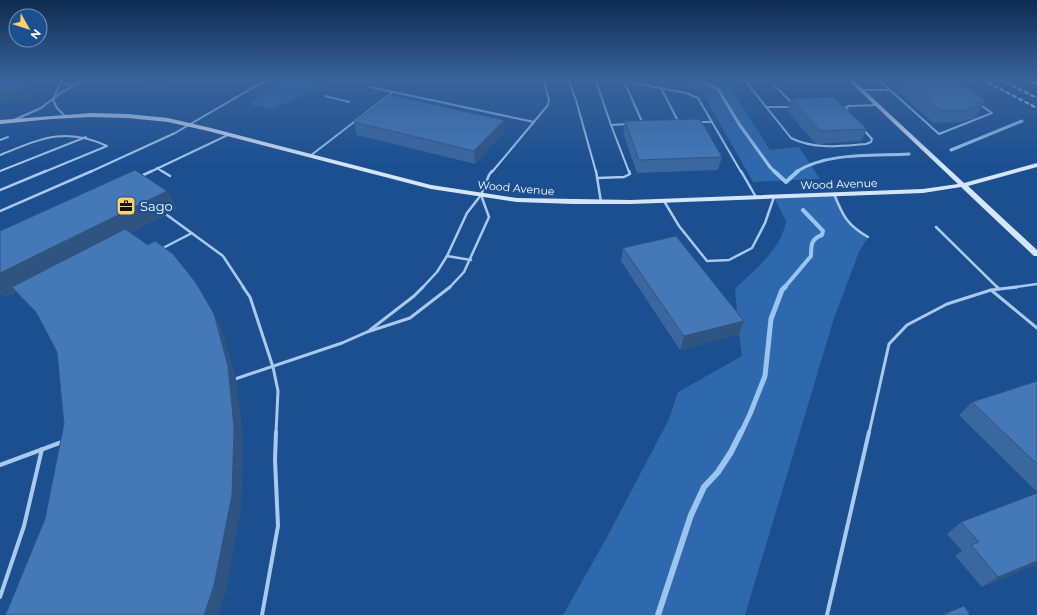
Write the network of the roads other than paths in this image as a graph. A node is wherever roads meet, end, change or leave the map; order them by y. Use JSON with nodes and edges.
{"nodes":[{"id":1,"x":846,"y":107,"type":"edge"},
{"id":2,"x":41,"y":108,"type":"edge"},
{"id":3,"x":57,"y":108,"type":"edge"},
{"id":4,"x":217,"y":108,"type":"edge"},
{"id":5,"x":373,"y":108,"type":"edge"},
{"id":6,"x":467,"y":108,"type":"edge"},
{"id":7,"x":547,"y":108,"type":"edge"},
{"id":8,"x":578,"y":108,"type":"edge"},
{"id":9,"x":605,"y":108,"type":"edge"},
{"id":10,"x":636,"y":108,"type":"edge"},
{"id":11,"x":671,"y":108,"type":"edge"},
{"id":12,"x":704,"y":108,"type":"edge"},
{"id":13,"x":766,"y":108,"type":"joint"},
{"id":14,"x":775,"y":108,"type":"edge"},
{"id":15,"x":879,"y":108,"type":"edge"},
{"id":16,"x":909,"y":108,"type":"edge"},
{"id":17,"x":984,"y":108,"type":"edge"},
{"id":18,"x":65,"y":116,"type":"junction"},
{"id":19,"x":852,"y":118,"type":"edge"},
{"id":20,"x":13,"y":120,"type":"junction"},
{"id":21,"x":0,"y":122,"type":"edge"},
{"id":22,"x":534,"y":122,"type":"junction"},
{"id":23,"x":699,"y":122,"type":"edge"},
{"id":24,"x":712,"y":122,"type":"junction"},
{"id":25,"x":672,"y":123,"type":"edge"},
{"id":26,"x":190,"y":124,"type":"junction"},
{"id":27,"x":630,"y":124,"type":"edge"},
{"id":28,"x":637,"y":124,"type":"edge"},
{"id":29,"x":611,"y":125,"type":"junction"},
{"id":30,"x":862,"y":128,"type":"edge"},
{"id":31,"x":230,"y":134,"type":"junction"},
{"id":32,"x":8,"y":137,"type":"dead end"},
{"id":33,"x":86,"y":137,"type":"junction"},
{"id":34,"x":0,"y":140,"type":"edge"},
{"id":35,"x":0,"y":155,"type":"edge"},
{"id":36,"x":310,"y":156,"type":"junction"},
{"id":37,"x":1037,"y":165,"type":"edge"},
{"id":38,"x":157,"y":168,"type":"junction"},
{"id":39,"x":0,"y":171,"type":"edge"},
{"id":40,"x":170,"y":176,"type":"dead end"},
{"id":41,"x":136,"y":178,"type":"edge"},
{"id":42,"x":598,"y":178,"type":"junction"},
{"id":43,"x":964,"y":186,"type":"junction"},
{"id":44,"x":0,"y":190,"type":"edge"},
{"id":45,"x":834,"y":194,"type":"junction"},
{"id":46,"x":481,"y":195,"type":"junction"},
{"id":47,"x":756,"y":197,"type":"junction"},
{"id":48,"x":774,"y":197,"type":"junction"},
{"id":49,"x":664,"y":201,"type":"junction"},
{"id":50,"x":601,"y":202,"type":"junction"},
{"id":51,"x":0,"y":210,"type":"edge"},
{"id":52,"x":167,"y":215,"type":"dead end"},
{"id":53,"x":936,"y":227,"type":"dead end"},
{"id":54,"x":192,"y":233,"type":"junction"},
{"id":55,"x":868,"y":237,"type":"dead end"},
{"id":56,"x":157,"y":251,"type":"edge"},
{"id":57,"x":1037,"y":254,"type":"edge"},
{"id":58,"x":447,"y":256,"type":"junction"},
{"id":59,"x":471,"y":260,"type":"junction"},
{"id":60,"x":1037,"y":284,"type":"edge"},
{"id":61,"x":999,"y":289,"type":"junction"},
{"id":62,"x":991,"y":290,"type":"junction"},
{"id":63,"x":1037,"y":328,"type":"edge"},
{"id":64,"x":368,"y":332,"type":"junction"},
{"id":65,"x":273,"y":367,"type":"junction"},
{"id":66,"x":236,"y":379,"type":"dead end"},
{"id":67,"x":70,"y":439,"type":"edge"},
{"id":68,"x":42,"y":449,"type":"junction"},
{"id":69,"x":0,"y":465,"type":"edge"},
{"id":70,"x":0,"y":597,"type":"edge"},
{"id":71,"x":262,"y":615,"type":"edge"},
{"id":72,"x":827,"y":615,"type":"edge"}],
"edges":[{"from":1,"to":19,"type":"lane"},
{"from":2,"to":20,"type":"lane"},
{"from":3,"to":18,"type":"lane"},
{"from":4,"to":26,"type":"lane"},
{"from":5,"to":36,"type":"lane"},
{"from":6,"to":22,"type":"lane"},
{"from":7,"to":22,"type":"lane"},
{"from":8,"to":42,"type":"lane"},
{"from":9,"to":29,"type":"lane"},
{"from":10,"to":28,"type":"lane"},
{"from":11,"to":25,"type":"lane"},
{"from":12,"to":24,"type":"lane"},
{"from":13,"to":14,"type":"lane"},
{"from":13,"to":30,"type":"lane"},
{"from":15,"to":43,"type":"street"},
{"from":16,"to":17,"type":"lane"},
{"from":18,"to":20,"type":"street","name":"Wood Avenue"},
{"from":18,"to":26,"type":"street","name":"Wood Avenue"},
{"from":20,"to":21,"type":"street","name":"Wood Avenue"},
{"from":22,"to":46,"type":"lane"},
{"from":23,"to":24,"type":"lane"},
{"from":24,"to":47,"type":"lane"},
{"from":26,"to":31,"type":"street","name":"Wood Avenue"},
{"from":26,"to":51,"type":"lane"},
{"from":27,"to":29,"type":"lane"},
{"from":29,"to":42,"type":"lane"},
{"from":31,"to":36,"type":"street","name":"Wood Avenue"},
{"from":31,"to":38,"type":"lane"},
{"from":32,"to":34,"type":"lane"},
{"from":33,"to":35,"type":"lane"},
{"from":33,"to":39,"type":"lane"},
{"from":33,"to":44,"type":"lane"},
{"from":36,"to":46,"type":"street","name":"Wood Avenue"},
{"from":37,"to":43,"type":"street","name":"Wood Avenue"},
{"from":38,"to":40,"type":"lane"},
{"from":38,"to":41,"type":"lane"},
{"from":42,"to":50,"type":"lane"},
{"from":43,"to":45,"type":"street","name":"Wood Avenue"},
{"from":43,"to":57,"type":"street"},
{"from":45,"to":48,"type":"street","name":"Wood Avenue"},
{"from":45,"to":55,"type":"lane"},
{"from":46,"to":50,"type":"street","name":"Wood Avenue"},
{"from":46,"to":58,"type":"lane"},
{"from":46,"to":59,"type":"lane"},
{"from":47,"to":48,"type":"street","name":"Wood Avenue"},
{"from":47,"to":49,"type":"street","name":"Wood Avenue"},
{"from":48,"to":49,"type":"lane"},
{"from":49,"to":50,"type":"street","name":"Wood Avenue"},
{"from":52,"to":54,"type":"lane"},
{"from":53,"to":61,"type":"lane"},
{"from":54,"to":56,"type":"lane"},
{"from":54,"to":65,"type":"lane"},
{"from":58,"to":59,"type":"lane"},
{"from":58,"to":64,"type":"lane"},
{"from":59,"to":64,"type":"lane"},
{"from":60,"to":61,"type":"lane"},
{"from":61,"to":62,"type":"lane"},
{"from":62,"to":63,"type":"lane"},
{"from":62,"to":72,"type":"lane"},
{"from":64,"to":65,"type":"lane"},
{"from":65,"to":66,"type":"lane"},
{"from":65,"to":71,"type":"lane"},
{"from":67,"to":68,"type":"lane"},
{"from":68,"to":69,"type":"lane"},
{"from":68,"to":70,"type":"lane"}]}
